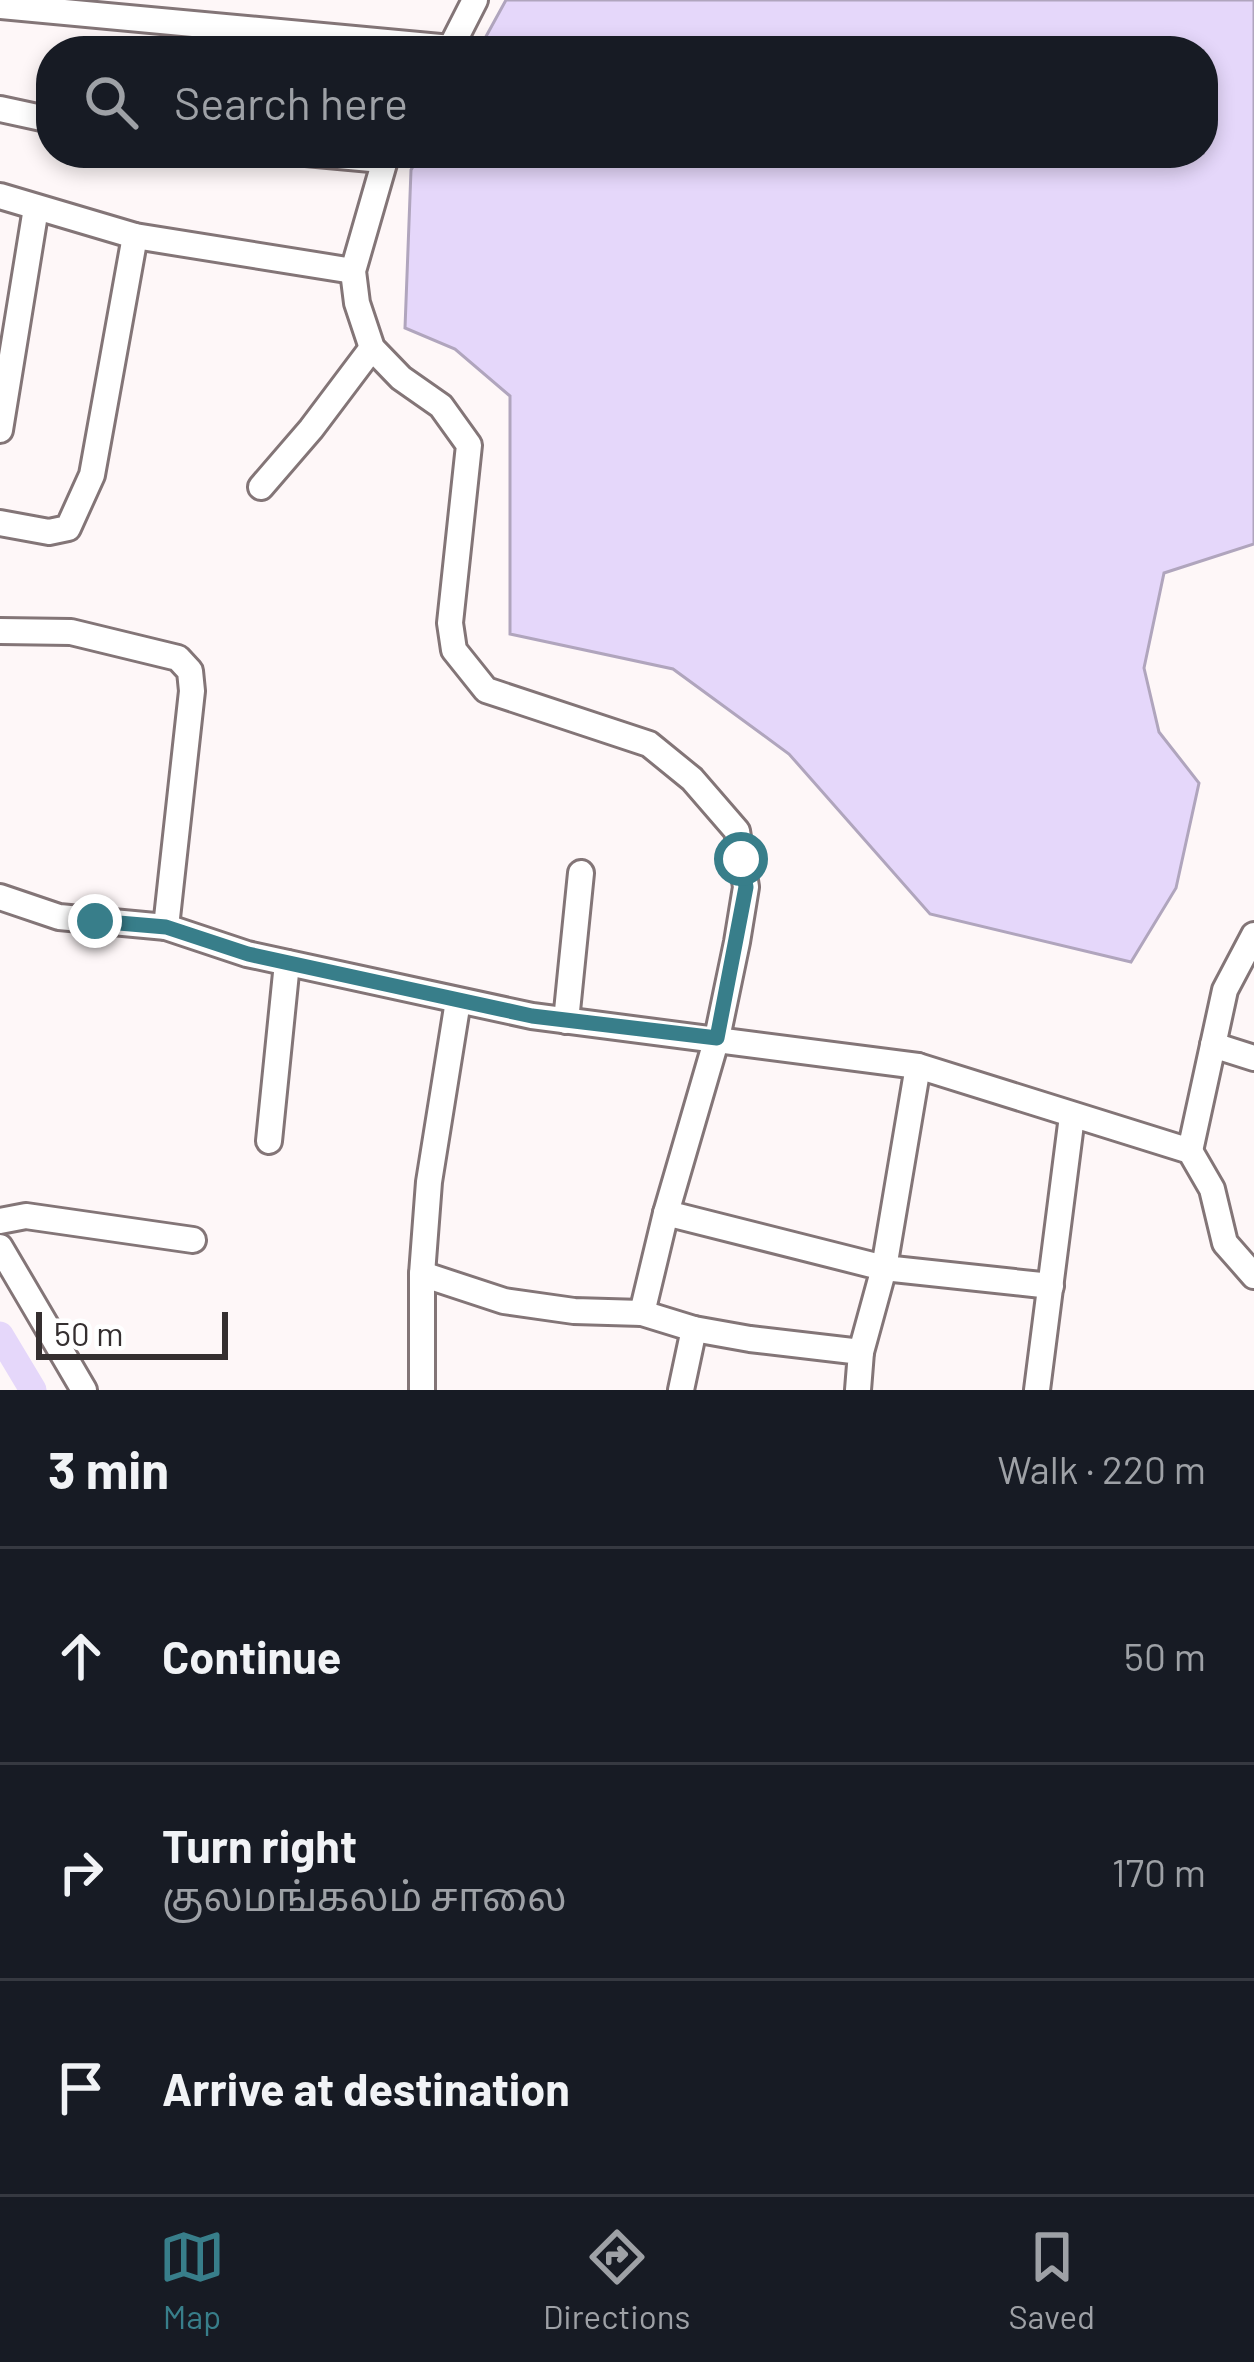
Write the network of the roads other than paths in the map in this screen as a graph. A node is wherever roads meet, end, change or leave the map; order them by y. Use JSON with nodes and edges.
{"nodes":[{"id":1,"x":475,"y":0,"type":"edge"},
{"id":2,"x":0,"y":6,"type":"edge"},
{"id":3,"x":307,"y":36,"type":"edge"},
{"id":4,"x":457,"y":36,"type":"edge"},
{"id":5,"x":0,"y":110,"type":"edge"},
{"id":6,"x":36,"y":117,"type":"edge"},
{"id":7,"x":382,"y":168,"type":"edge"},
{"id":8,"x":0,"y":196,"type":"edge"},
{"id":9,"x":36,"y":208,"type":"junction"},
{"id":10,"x":135,"y":236,"type":"junction"},
{"id":11,"x":352,"y":271,"type":"junction"},
{"id":12,"x":372,"y":348,"type":"junction"},
{"id":13,"x":0,"y":430,"type":"edge"},
{"id":14,"x":261,"y":487,"type":"dead end"},
{"id":15,"x":0,"y":523,"type":"edge"},
{"id":16,"x":0,"y":631,"type":"edge"},
{"id":17,"x":581,"y":873,"type":"dead end"},
{"id":18,"x":0,"y":897,"type":"edge"},
{"id":19,"x":166,"y":927,"type":"junction"},
{"id":20,"x":1254,"y":935,"type":"edge"},
{"id":21,"x":287,"y":963,"type":"junction"},
{"id":22,"x":458,"y":1001,"type":"junction"},
{"id":23,"x":566,"y":1021,"type":"junction"},
{"id":24,"x":717,"y":1038,"type":"junction"},
{"id":25,"x":1213,"y":1045,"type":"junction"},
{"id":26,"x":1254,"y":1058,"type":"edge"},
{"id":27,"x":918,"y":1066,"type":"junction"},
{"id":28,"x":1072,"y":1116,"type":"junction"},
{"id":29,"x":269,"y":1141,"type":"dead end"},
{"id":30,"x":1190,"y":1151,"type":"junction"},
{"id":31,"x":666,"y":1213,"type":"junction"},
{"id":32,"x":0,"y":1221,"type":"edge"},
{"id":33,"x":193,"y":1240,"type":"dead end"},
{"id":34,"x":0,"y":1247,"type":"edge"},
{"id":35,"x":884,"y":1268,"type":"junction"},
{"id":36,"x":422,"y":1274,"type":"junction"},
{"id":37,"x":1254,"y":1276,"type":"edge"},
{"id":38,"x":1051,"y":1286,"type":"junction"},
{"id":39,"x":642,"y":1313,"type":"junction"},
{"id":40,"x":694,"y":1329,"type":"junction"},
{"id":41,"x":861,"y":1352,"type":"junction"},
{"id":42,"x":84,"y":1390,"type":"edge"},
{"id":43,"x":422,"y":1390,"type":"edge"},
{"id":44,"x":681,"y":1390,"type":"edge"},
{"id":45,"x":858,"y":1390,"type":"edge"},
{"id":46,"x":1037,"y":1390,"type":"edge"}],
"edges":[{"from":1,"to":4,"type":"street"},
{"from":2,"to":3,"type":"street"},
{"from":5,"to":6,"type":"street"},
{"from":7,"to":11,"type":"street"},
{"from":8,"to":9,"type":"street"},
{"from":9,"to":10,"type":"street"},
{"from":9,"to":13,"type":"street"},
{"from":10,"to":11,"type":"street"},
{"from":10,"to":15,"type":"street"},
{"from":11,"to":12,"type":"street"},
{"from":12,"to":14,"type":"street"},
{"from":12,"to":24,"type":"street"},
{"from":16,"to":19,"type":"street"},
{"from":17,"to":23,"type":"street"},
{"from":18,"to":19,"type":"street"},
{"from":19,"to":21,"type":"street"},
{"from":20,"to":25,"type":"street"},
{"from":21,"to":22,"type":"street"},
{"from":21,"to":29,"type":"street"},
{"from":22,"to":23,"type":"street"},
{"from":22,"to":36,"type":"street"},
{"from":23,"to":24,"type":"street"},
{"from":24,"to":27,"type":"street"},
{"from":24,"to":31,"type":"street"},
{"from":25,"to":26,"type":"street"},
{"from":25,"to":30,"type":"street"},
{"from":27,"to":28,"type":"street"},
{"from":27,"to":35,"type":"street"},
{"from":28,"to":30,"type":"street"},
{"from":28,"to":38,"type":"street"},
{"from":30,"to":37,"type":"street"},
{"from":31,"to":35,"type":"street"},
{"from":31,"to":39,"type":"street"},
{"from":32,"to":33,"type":"street"},
{"from":34,"to":42,"type":"street"},
{"from":35,"to":38,"type":"street"},
{"from":35,"to":41,"type":"street"},
{"from":36,"to":39,"type":"street"},
{"from":36,"to":43,"type":"street"},
{"from":38,"to":46,"type":"street"},
{"from":39,"to":40,"type":"street"},
{"from":40,"to":41,"type":"street"},
{"from":40,"to":44,"type":"street"},
{"from":41,"to":45,"type":"street"}]}
